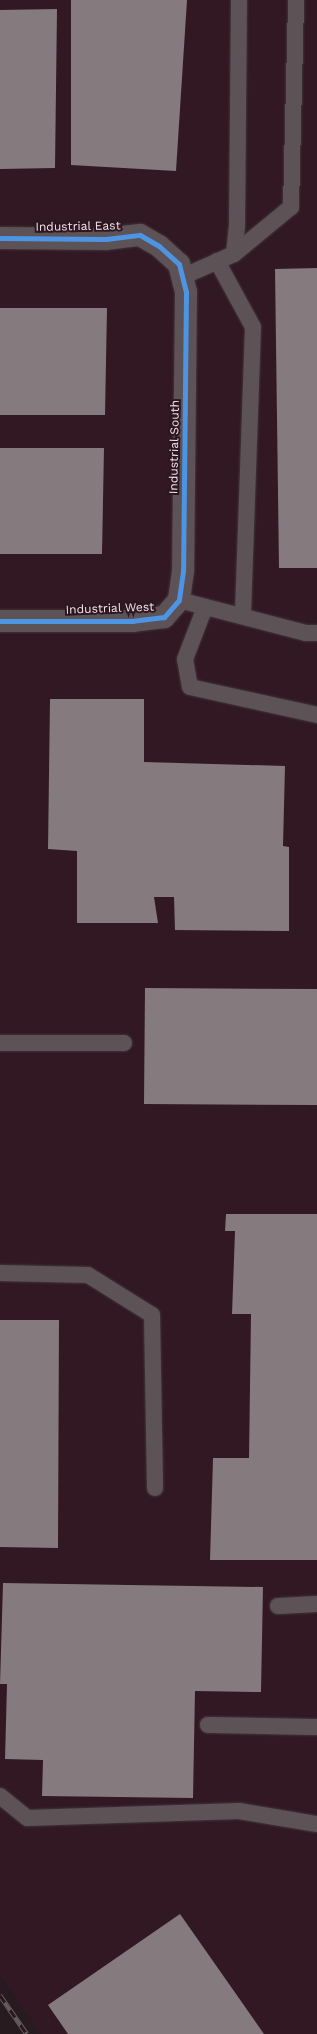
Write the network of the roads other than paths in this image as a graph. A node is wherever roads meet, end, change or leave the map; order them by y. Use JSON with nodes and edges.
{"nodes":[{"id":1,"x":239,"y":0,"type":"edge"},
{"id":2,"x":296,"y":0,"type":"edge"},
{"id":3,"x":0,"y":238,"type":"edge"},
{"id":4,"x":234,"y":254,"type":"junction"},
{"id":5,"x":217,"y":261,"type":"junction"},
{"id":6,"x":182,"y":277,"type":"junction"},
{"id":7,"x":186,"y":327,"type":"joint"},
{"id":8,"x":179,"y":600,"type":"junction"},
{"id":9,"x":205,"y":607,"type":"junction"},
{"id":10,"x":243,"y":616,"type":"junction"},
{"id":11,"x":0,"y":621,"type":"edge"},
{"id":12,"x":317,"y":633,"type":"edge"},
{"id":13,"x":317,"y":715,"type":"edge"},
{"id":14,"x":0,"y":1043,"type":"edge"},
{"id":15,"x":124,"y":1043,"type":"dead end"},
{"id":16,"x":0,"y":1273,"type":"edge"},
{"id":17,"x":155,"y":1488,"type":"dead end"},
{"id":18,"x":317,"y":1604,"type":"edge"},
{"id":19,"x":278,"y":1606,"type":"dead end"},
{"id":20,"x":208,"y":1725,"type":"dead end"},
{"id":21,"x":317,"y":1727,"type":"edge"},
{"id":22,"x":0,"y":1796,"type":"edge"},
{"id":23,"x":317,"y":1824,"type":"edge"}],
"edges":[{"from":1,"to":4,"type":"lane"},
{"from":2,"to":4,"type":"lane"},
{"from":3,"to":6,"type":"street","name":"Industrial East"},
{"from":4,"to":5,"type":"lane"},
{"from":5,"to":6,"type":"lane"},
{"from":5,"to":10,"type":"lane"},
{"from":6,"to":7,"type":"street","name":"Industrial East"},
{"from":7,"to":8,"type":"street","name":"Industrial South"},
{"from":8,"to":9,"type":"lane"},
{"from":8,"to":11,"type":"street","name":"Industrial West"},
{"from":9,"to":10,"type":"lane"},
{"from":9,"to":13,"type":"lane"},
{"from":10,"to":12,"type":"lane"},
{"from":14,"to":15,"type":"lane"},
{"from":16,"to":17,"type":"lane"},
{"from":18,"to":19,"type":"lane"},
{"from":20,"to":21,"type":"lane"},
{"from":22,"to":23,"type":"lane"}]}
